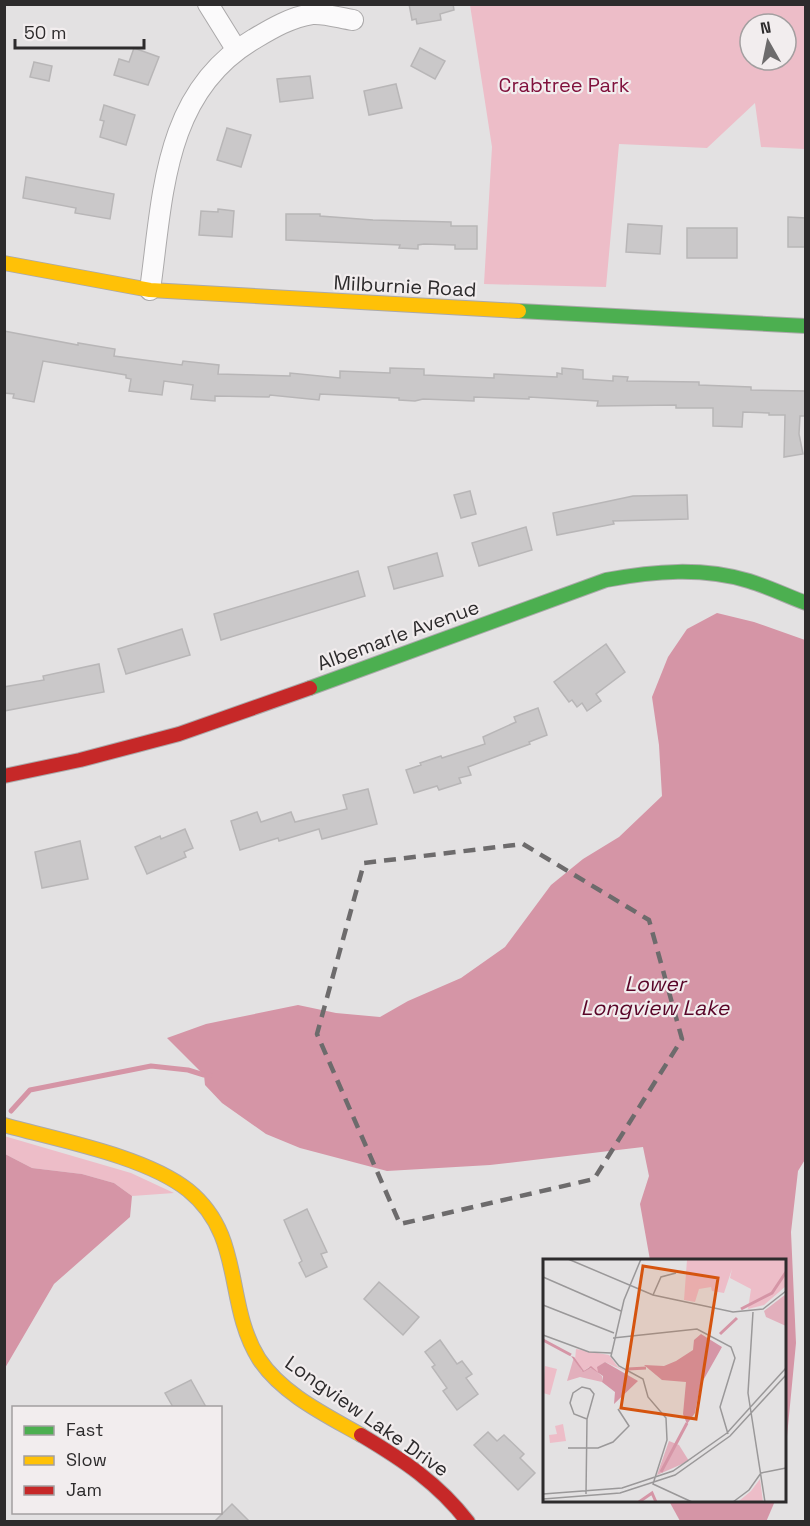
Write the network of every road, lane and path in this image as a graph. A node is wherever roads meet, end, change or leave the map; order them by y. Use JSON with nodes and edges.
{"nodes":[{"id":1,"x":208,"y":4,"type":"edge"},
{"id":2,"x":353,"y":20,"type":"dead end"},
{"id":3,"x":236,"y":49,"type":"junction"},
{"id":4,"x":4,"y":263,"type":"edge"},
{"id":5,"x":150,"y":290,"type":"junction"},
{"id":6,"x":806,"y":326,"type":"edge"},
{"id":7,"x":806,"y":603,"type":"edge"},
{"id":8,"x":4,"y":776,"type":"edge"},
{"id":9,"x":4,"y":1125,"type":"edge"},
{"id":10,"x":468,"y":1521,"type":"edge"}],
"edges":[{"from":1,"to":3,"type":"street"},
{"from":2,"to":3,"type":"street"},
{"from":3,"to":5,"type":"street"},
{"from":4,"to":5,"type":"street","name":"Milburnie Road"},
{"from":5,"to":6,"type":"street","name":"Milburnie Road"},
{"from":7,"to":8,"type":"street","name":"Albemarle Avenue"},
{"from":9,"to":10,"type":"street","name":"Longview Lake Drive"}]}
